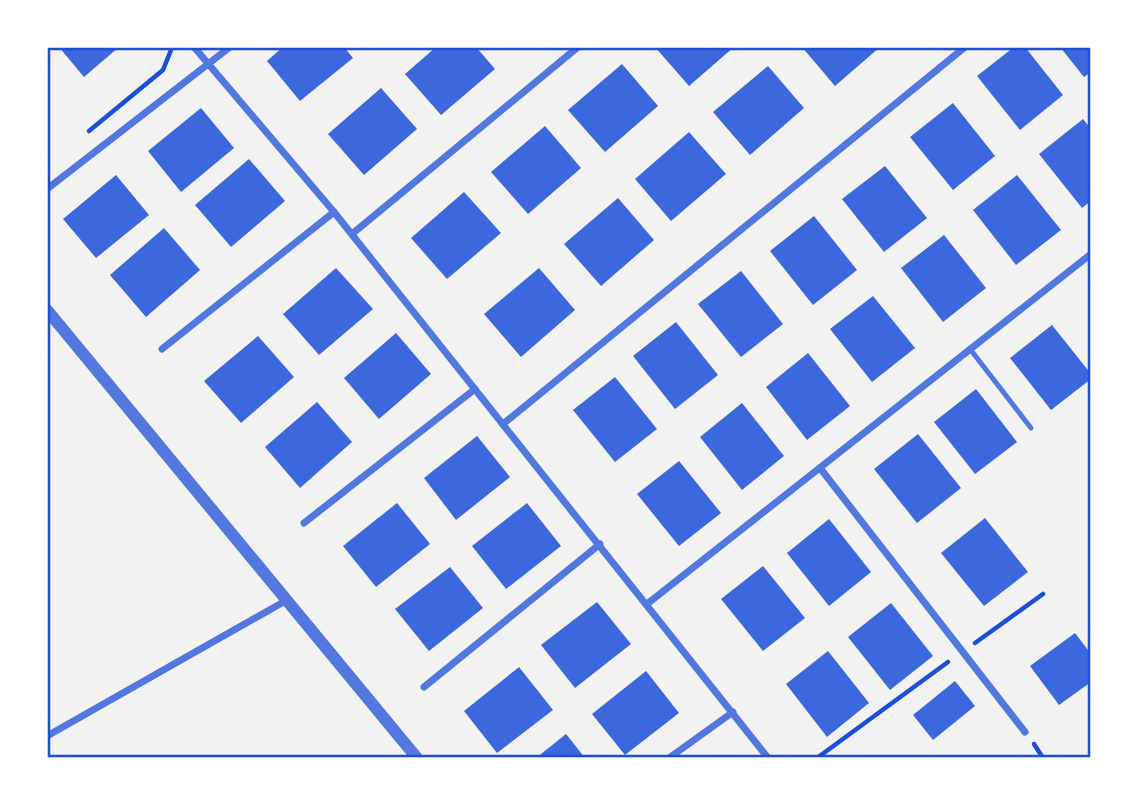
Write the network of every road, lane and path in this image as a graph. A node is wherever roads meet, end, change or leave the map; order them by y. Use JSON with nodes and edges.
{"nodes":[{"id":1,"x":169,"y":47,"type":"edge"},
{"id":2,"x":194,"y":47,"type":"edge"},
{"id":3,"x":230,"y":47,"type":"edge"},
{"id":4,"x":578,"y":47,"type":"edge"},
{"id":5,"x":965,"y":47,"type":"edge"},
{"id":6,"x":209,"y":65,"type":"junction"},
{"id":7,"x":79,"y":138,"type":"dead end"},
{"id":8,"x":47,"y":189,"type":"edge"},
{"id":9,"x":334,"y":212,"type":"junction"},
{"id":10,"x":352,"y":234,"type":"junction"},
{"id":11,"x":1091,"y":254,"type":"edge"},
{"id":12,"x":47,"y":310,"type":"edge"},
{"id":13,"x":162,"y":349,"type":"dead end"},
{"id":14,"x":970,"y":349,"type":"junction"},
{"id":15,"x":475,"y":388,"type":"junction"},
{"id":16,"x":503,"y":424,"type":"junction"},
{"id":17,"x":1031,"y":428,"type":"dead end"},
{"id":18,"x":820,"y":468,"type":"junction"},
{"id":19,"x":304,"y":523,"type":"dead end"},
{"id":20,"x":600,"y":544,"type":"junction"},
{"id":21,"x":1043,"y":594,"type":"dead end"},
{"id":22,"x":288,"y":600,"type":"junction"},
{"id":23,"x":647,"y":604,"type":"junction"},
{"id":24,"x":963,"y":652,"type":"junction"},
{"id":25,"x":424,"y":687,"type":"dead end"},
{"id":26,"x":733,"y":712,"type":"junction"},
{"id":27,"x":1025,"y":732,"type":"dead end"},
{"id":28,"x":47,"y":736,"type":"edge"},
{"id":29,"x":417,"y":758,"type":"edge"},
{"id":30,"x":669,"y":758,"type":"edge"},
{"id":31,"x":768,"y":758,"type":"edge"},
{"id":32,"x":817,"y":758,"type":"edge"}],
"edges":[{"from":1,"to":7,"type":"path"},
{"from":2,"to":6,"type":"street"},
{"from":3,"to":6,"type":"street"},
{"from":4,"to":10,"type":"street"},
{"from":5,"to":16,"type":"street"},
{"from":6,"to":8,"type":"street"},
{"from":6,"to":9,"type":"street"},
{"from":9,"to":10,"type":"street"},
{"from":9,"to":13,"type":"street"},
{"from":10,"to":15,"type":"street"},
{"from":11,"to":14,"type":"street"},
{"from":12,"to":22,"type":"street"},
{"from":14,"to":17,"type":"lane"},
{"from":14,"to":18,"type":"street"},
{"from":15,"to":16,"type":"street"},
{"from":15,"to":19,"type":"street"},
{"from":16,"to":20,"type":"street"},
{"from":18,"to":23,"type":"street"},
{"from":18,"to":24,"type":"street"},
{"from":20,"to":23,"type":"street"},
{"from":20,"to":25,"type":"street"},
{"from":21,"to":24,"type":"path"},
{"from":22,"to":28,"type":"street"},
{"from":22,"to":29,"type":"street"},
{"from":23,"to":26,"type":"street"},
{"from":24,"to":27,"type":"street"},
{"from":24,"to":32,"type":"path"},
{"from":26,"to":30,"type":"street"},
{"from":26,"to":31,"type":"street"}]}
